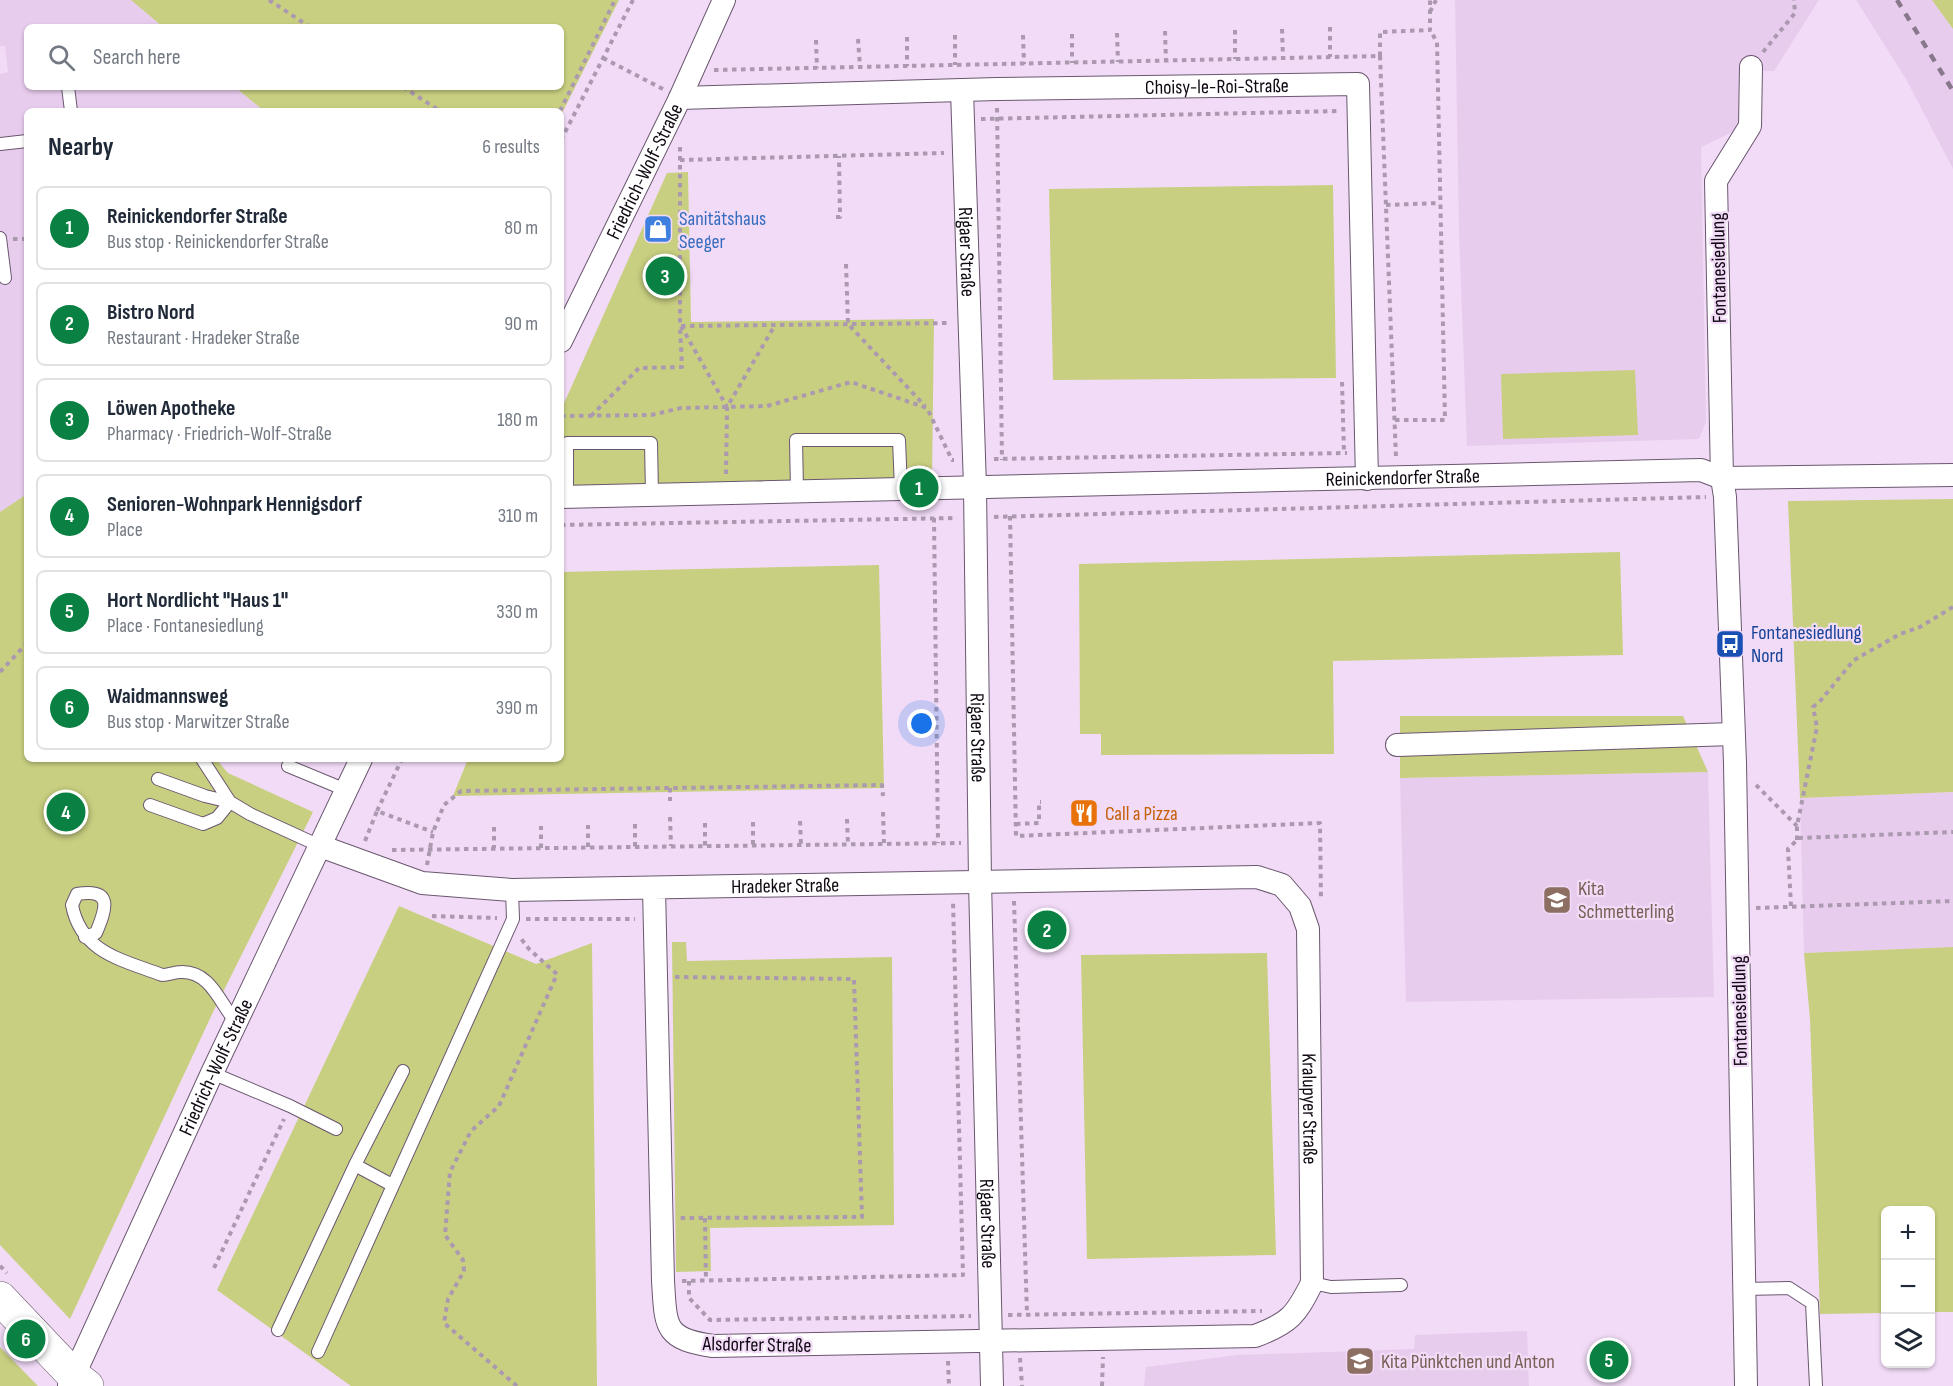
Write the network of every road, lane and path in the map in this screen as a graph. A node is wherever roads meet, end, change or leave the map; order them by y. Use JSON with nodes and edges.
{"nodes":[{"id":1,"x":269,"y":0,"type":"edge"},
{"id":2,"x":615,"y":0,"type":"edge"},
{"id":3,"x":633,"y":0,"type":"edge"},
{"id":4,"x":723,"y":0,"type":"edge"},
{"id":5,"x":1430,"y":0,"type":"edge"},
{"id":6,"x":1436,"y":0,"type":"edge"},
{"id":7,"x":1794,"y":0,"type":"edge"},
{"id":8,"x":1430,"y":13,"type":"junction"},
{"id":9,"x":305,"y":24,"type":"edge"},
{"id":10,"x":1380,"y":26,"type":"dead end"},
{"id":11,"x":1330,"y":27,"type":"dead end"},
{"id":12,"x":1282,"y":29,"type":"dead end"},
{"id":13,"x":1235,"y":30,"type":"dead end"},
{"id":14,"x":1430,"y":30,"type":"junction"},
{"id":15,"x":1165,"y":31,"type":"dead end"},
{"id":16,"x":1380,"y":32,"type":"junction"},
{"id":17,"x":1118,"y":33,"type":"dead end"},
{"id":18,"x":1072,"y":34,"type":"dead end"},
{"id":19,"x":955,"y":36,"type":"dead end"},
{"id":20,"x":1023,"y":36,"type":"dead end"},
{"id":21,"x":907,"y":37,"type":"dead end"},
{"id":22,"x":858,"y":39,"type":"dead end"},
{"id":23,"x":816,"y":40,"type":"dead end"},
{"id":24,"x":1380,"y":56,"type":"junction"},
{"id":25,"x":1330,"y":57,"type":"junction"},
{"id":26,"x":603,"y":58,"type":"junction"},
{"id":27,"x":1283,"y":58,"type":"junction"},
{"id":28,"x":1235,"y":59,"type":"junction"},
{"id":29,"x":1166,"y":61,"type":"junction"},
{"id":30,"x":1118,"y":62,"type":"junction"},
{"id":31,"x":1072,"y":63,"type":"junction"},
{"id":32,"x":1024,"y":64,"type":"junction"},
{"id":33,"x":955,"y":65,"type":"junction"},
{"id":34,"x":907,"y":66,"type":"junction"},
{"id":35,"x":860,"y":67,"type":"junction"},
{"id":36,"x":1751,"y":67,"type":"joint"},
{"id":37,"x":817,"y":68,"type":"junction"},
{"id":38,"x":692,"y":71,"type":"junction"},
{"id":39,"x":997,"y":89,"type":"junction"},
{"id":40,"x":68,"y":90,"type":"edge"},
{"id":41,"x":408,"y":90,"type":"edge"},
{"id":42,"x":962,"y":90,"type":"junction"},
{"id":43,"x":680,"y":98,"type":"junction"},
{"id":44,"x":71,"y":108,"type":"edge"},
{"id":45,"x":435,"y":108,"type":"edge"},
{"id":46,"x":562,"y":108,"type":"edge"},
{"id":47,"x":1359,"y":111,"type":"junction"},
{"id":48,"x":997,"y":118,"type":"junction"},
{"id":49,"x":963,"y":119,"type":"junction"},
{"id":50,"x":564,"y":134,"type":"edge"},
{"id":51,"x":680,"y":140,"type":"dead end"},
{"id":52,"x":24,"y":141,"type":"edge"},
{"id":53,"x":0,"y":144,"type":"edge"},
{"id":54,"x":944,"y":153,"type":"dead end"},
{"id":55,"x":839,"y":156,"type":"junction"},
{"id":56,"x":680,"y":160,"type":"junction"},
{"id":57,"x":1440,"y":203,"type":"junction"},
{"id":58,"x":1386,"y":205,"type":"junction"},
{"id":59,"x":836,"y":217,"type":"dead end"},
{"id":60,"x":0,"y":238,"type":"edge"},
{"id":61,"x":846,"y":264,"type":"dead end"},
{"id":62,"x":5,"y":278,"type":"dead end"},
{"id":63,"x":969,"y":323,"type":"junction"},
{"id":64,"x":848,"y":324,"type":"junction"},
{"id":65,"x":775,"y":325,"type":"junction"},
{"id":66,"x":680,"y":326,"type":"junction"},
{"id":67,"x":564,"y":335,"type":"edge"},
{"id":68,"x":727,"y":407,"type":"junction"},
{"id":69,"x":927,"y":408,"type":"dead end"},
{"id":70,"x":591,"y":416,"type":"dead end"},
{"id":71,"x":1395,"y":420,"type":"junction"},
{"id":72,"x":1953,"y":475,"type":"edge"},
{"id":73,"x":1397,"y":478,"type":"junction"},
{"id":74,"x":1367,"y":479,"type":"junction"},
{"id":75,"x":1002,"y":486,"type":"junction"},
{"id":76,"x":975,"y":487,"type":"junction"},
{"id":77,"x":1723,"y":488,"type":"junction"},
{"id":78,"x":901,"y":489,"type":"junction"},
{"id":79,"x":797,"y":491,"type":"junction"},
{"id":80,"x":725,"y":493,"type":"junction"},
{"id":81,"x":652,"y":494,"type":"junction"},
{"id":82,"x":564,"y":497,"type":"edge"},
{"id":83,"x":1010,"y":516,"type":"junction"},
{"id":84,"x":934,"y":518,"type":"junction"},
{"id":85,"x":975,"y":518,"type":"junction"},
{"id":86,"x":564,"y":525,"type":"edge"},
{"id":87,"x":1953,"y":607,"type":"edge"},
{"id":88,"x":24,"y":646,"type":"edge"},
{"id":89,"x":0,"y":672,"type":"edge"},
{"id":90,"x":1733,"y":734,"type":"junction"},
{"id":91,"x":1397,"y":745,"type":"dead end"},
{"id":92,"x":204,"y":762,"type":"edge"},
{"id":93,"x":360,"y":762,"type":"edge"},
{"id":94,"x":401,"y":762,"type":"edge"},
{"id":95,"x":1735,"y":763,"type":"junction"},
{"id":96,"x":288,"y":766,"type":"dead end"},
{"id":97,"x":158,"y":779,"type":"dead end"},
{"id":98,"x":670,"y":788,"type":"junction"},
{"id":99,"x":346,"y":790,"type":"junction"},
{"id":100,"x":883,"y":796,"type":"dead end"},
{"id":101,"x":670,"y":801,"type":"dead end"},
{"id":102,"x":230,"y":802,"type":"junction"},
{"id":103,"x":1041,"y":802,"type":"dead end"},
{"id":104,"x":150,"y":805,"type":"dead end"},
{"id":105,"x":377,"y":811,"type":"junction"},
{"id":106,"x":883,"y":812,"type":"dead end"},
{"id":107,"x":670,"y":817,"type":"dead end"},
{"id":108,"x":847,"y":819,"type":"dead end"},
{"id":109,"x":800,"y":821,"type":"dead end"},
{"id":110,"x":753,"y":822,"type":"dead end"},
{"id":111,"x":705,"y":823,"type":"dead end"},
{"id":112,"x":635,"y":824,"type":"dead end"},
{"id":113,"x":1016,"y":824,"type":"junction"},
{"id":114,"x":588,"y":825,"type":"dead end"},
{"id":115,"x":541,"y":826,"type":"dead end"},
{"id":116,"x":1797,"y":826,"type":"junction"},
{"id":117,"x":494,"y":827,"type":"dead end"},
{"id":118,"x":433,"y":832,"type":"junction"},
{"id":119,"x":1953,"y":832,"type":"edge"},
{"id":120,"x":1797,"y":840,"type":"junction"},
{"id":121,"x":980,"y":842,"type":"junction"},
{"id":122,"x":884,"y":843,"type":"junction"},
{"id":123,"x":938,"y":843,"type":"junction"},
{"id":124,"x":801,"y":844,"type":"junction"},
{"id":125,"x":848,"y":844,"type":"junction"},
{"id":126,"x":753,"y":845,"type":"junction"},
{"id":127,"x":320,"y":846,"type":"junction"},
{"id":128,"x":671,"y":846,"type":"dead end"},
{"id":129,"x":705,"y":846,"type":"dead end"},
{"id":130,"x":588,"y":847,"type":"junction"},
{"id":131,"x":635,"y":847,"type":"junction"},
{"id":132,"x":494,"y":848,"type":"junction"},
{"id":133,"x":541,"y":848,"type":"junction"},
{"id":134,"x":431,"y":849,"type":"junction"},
{"id":135,"x":385,"y":850,"type":"dead end"},
{"id":136,"x":346,"y":856,"type":"junction"},
{"id":137,"x":1257,"y":877,"type":"joint"},
{"id":138,"x":980,"y":881,"type":"junction"},
{"id":139,"x":1014,"y":881,"type":"junction"},
{"id":140,"x":952,"y":882,"type":"junction"},
{"id":141,"x":422,"y":883,"type":"junction"},
{"id":142,"x":654,"y":888,"type":"junction"},
{"id":143,"x":512,"y":890,"type":"junction"},
{"id":144,"x":1953,"y":901,"type":"edge"},
{"id":145,"x":1321,"y":904,"type":"dead end"},
{"id":146,"x":1791,"y":906,"type":"junction"},
{"id":147,"x":1738,"y":908,"type":"junction"},
{"id":148,"x":432,"y":916,"type":"dead end"},
{"id":149,"x":513,"y":919,"type":"junction"},
{"id":150,"x":655,"y":919,"type":"junction"},
{"id":151,"x":85,"y":937,"type":"dead end"},
{"id":152,"x":656,"y":977,"type":"junction"},
{"id":153,"x":236,"y":1022,"type":"junction"},
{"id":154,"x":403,"y":1071,"type":"dead end"},
{"id":155,"x":212,"y":1073,"type":"junction"},
{"id":156,"x":290,"y":1106,"type":"junction"},
{"id":157,"x":336,"y":1129,"type":"dead end"},
{"id":158,"x":355,"y":1165,"type":"junction"},
{"id":159,"x":392,"y":1185,"type":"junction"},
{"id":160,"x":662,"y":1218,"type":"junction"},
{"id":161,"x":705,"y":1218,"type":"junction"},
{"id":162,"x":214,"y":1268,"type":"dead end"},
{"id":163,"x":706,"y":1280,"type":"junction"},
{"id":164,"x":663,"y":1281,"type":"junction"},
{"id":165,"x":1312,"y":1283,"type":"junction"},
{"id":166,"x":1401,"y":1285,"type":"dead end"},
{"id":167,"x":1743,"y":1289,"type":"junction"},
{"id":168,"x":0,"y":1298,"type":"edge"},
{"id":169,"x":1027,"y":1314,"type":"dead end"},
{"id":170,"x":278,"y":1330,"type":"dead end"},
{"id":171,"x":1255,"y":1336,"type":"joint"},
{"id":172,"x":991,"y":1341,"type":"junction"},
{"id":173,"x":947,"y":1343,"type":"junction"},
{"id":174,"x":318,"y":1352,"type":"dead end"},
{"id":175,"x":77,"y":1383,"type":"edge"},
{"id":176,"x":517,"y":1386,"type":"edge"},
{"id":177,"x":949,"y":1386,"type":"edge"},
{"id":178,"x":992,"y":1386,"type":"edge"},
{"id":179,"x":1746,"y":1386,"type":"edge"},
{"id":180,"x":1816,"y":1386,"type":"edge"}],
"edges":[{"from":1,"to":9,"type":"path"},
{"from":2,"to":46,"type":"path"},
{"from":3,"to":26,"type":"path"},
{"from":4,"to":38,"type":"street","name":"Friedrich-Wolf-Straße"},
{"from":5,"to":8,"type":"path"},
{"from":6,"to":8,"type":"path"},
{"from":7,"to":36,"type":"path"},
{"from":8,"to":14,"type":"path"},
{"from":10,"to":16,"type":"path"},
{"from":11,"to":25,"type":"path"},
{"from":12,"to":27,"type":"path"},
{"from":13,"to":28,"type":"path"},
{"from":14,"to":16,"type":"path"},
{"from":14,"to":57,"type":"path"},
{"from":15,"to":29,"type":"path"},
{"from":16,"to":24,"type":"path"},
{"from":17,"to":30,"type":"path"},
{"from":18,"to":31,"type":"path"},
{"from":19,"to":33,"type":"path"},
{"from":20,"to":32,"type":"path"},
{"from":21,"to":34,"type":"path"},
{"from":22,"to":35,"type":"path"},
{"from":23,"to":37,"type":"path"},
{"from":24,"to":25,"type":"path"},
{"from":24,"to":58,"type":"path"},
{"from":25,"to":27,"type":"path"},
{"from":26,"to":43,"type":"path"},
{"from":26,"to":50,"type":"path"},
{"from":27,"to":28,"type":"path"},
{"from":28,"to":29,"type":"path"},
{"from":29,"to":30,"type":"path"},
{"from":30,"to":31,"type":"path"},
{"from":31,"to":32,"type":"path"},
{"from":32,"to":33,"type":"path"},
{"from":33,"to":34,"type":"path"},
{"from":34,"to":35,"type":"path"},
{"from":35,"to":37,"type":"path"},
{"from":36,"to":77,"type":"street","name":"Fontanesiedlung"},
{"from":37,"to":38,"type":"path"},
{"from":38,"to":43,"type":"street","name":"Friedrich-Wolf-Straße"},
{"from":39,"to":42,"type":"street","name":"Choisy-le-Roi-Straße"},
{"from":39,"to":47,"type":"street","name":"Choisy-le-Roi-Straße"},
{"from":39,"to":48,"type":"path"},
{"from":40,"to":44,"type":"lane"},
{"from":41,"to":45,"type":"path"},
{"from":42,"to":43,"type":"street","name":"Choisy-le-Roi-Straße"},
{"from":42,"to":49,"type":"street","name":"Rigaer Straße"},
{"from":43,"to":67,"type":"street","name":"Friedrich-Wolf-Straße"},
{"from":47,"to":48,"type":"path"},
{"from":47,"to":74,"type":"street","name":"Choisy-le-Roi-Straße"},
{"from":48,"to":49,"type":"path"},
{"from":48,"to":75,"type":"path"},
{"from":49,"to":63,"type":"street","name":"Rigaer Straße"},
{"from":51,"to":56,"type":"path"},
{"from":52,"to":53,"type":"lane"},
{"from":54,"to":55,"type":"path"},
{"from":55,"to":56,"type":"path"},
{"from":55,"to":59,"type":"path"},
{"from":56,"to":66,"type":"path"},
{"from":57,"to":58,"type":"path"},
{"from":57,"to":71,"type":"path"},
{"from":58,"to":71,"type":"path"},
{"from":60,"to":62,"type":"lane"},
{"from":61,"to":64,"type":"path"},
{"from":63,"to":64,"type":"path"},
{"from":63,"to":76,"type":"street","name":"Rigaer Straße"},
{"from":64,"to":65,"type":"path"},
{"from":64,"to":69,"type":"path"},
{"from":65,"to":66,"type":"path"},
{"from":65,"to":68,"type":"path"},
{"from":66,"to":68,"type":"path"},
{"from":66,"to":70,"type":"path"},
{"from":68,"to":80,"type":"path"},
{"from":71,"to":73,"type":"path"},
{"from":72,"to":77,"type":"street"},
{"from":73,"to":74,"type":"street","name":"Reinickendorfer Straße"},
{"from":73,"to":77,"type":"street","name":"Reinickendorfer Straße"},
{"from":74,"to":75,"type":"street","name":"Reinickendorfer Straße"},
{"from":75,"to":76,"type":"street","name":"Reinickendorfer Straße"},
{"from":76,"to":78,"type":"street","name":"Reinickendorfer Straße"},
{"from":76,"to":85,"type":"street","name":"Rigaer Straße"},
{"from":77,"to":83,"type":"path"},
{"from":77,"to":90,"type":"street","name":"Fontanesiedlung"},
{"from":78,"to":79,"type":"street","name":"Reinickendorfer Straße"},
{"from":78,"to":79,"type":"lane"},
{"from":79,"to":80,"type":"street","name":"Reinickendorfer Straße"},
{"from":80,"to":81,"type":"street","name":"Reinickendorfer Straße"},
{"from":81,"to":82,"type":"street","name":"Reinickendorfer Straße"},
{"from":81,"to":82,"type":"lane","name":"Reinickendorfer Straße"},
{"from":83,"to":85,"type":"path"},
{"from":83,"to":113,"type":"path"},
{"from":84,"to":85,"type":"path"},
{"from":84,"to":86,"type":"path"},
{"from":84,"to":123,"type":"path"},
{"from":85,"to":121,"type":"street","name":"Rigaer Straße"},
{"from":87,"to":116,"type":"path"},
{"from":88,"to":89,"type":"path"},
{"from":90,"to":91,"type":"street"},
{"from":90,"to":95,"type":"street","name":"Fontanesiedlung"},
{"from":92,"to":102,"type":"lane"},
{"from":93,"to":99,"type":"street","name":"Friedrich-Wolf-Straße"},
{"from":94,"to":105,"type":"path"},
{"from":95,"to":116,"type":"path"},
{"from":95,"to":147,"type":"street","name":"Fontanesiedlung"},
{"from":96,"to":99,"type":"lane"},
{"from":97,"to":102,"type":"lane"},
{"from":98,"to":100,"type":"path"},
{"from":98,"to":101,"type":"path"},
{"from":98,"to":118,"type":"path"},
{"from":99,"to":127,"type":"street","name":"Friedrich-Wolf-Straße"},
{"from":102,"to":104,"type":"lane"},
{"from":102,"to":127,"type":"lane"},
{"from":103,"to":113,"type":"path"},
{"from":105,"to":118,"type":"path"},
{"from":105,"to":136,"type":"path"},
{"from":106,"to":122,"type":"path"},
{"from":107,"to":128,"type":"path"},
{"from":108,"to":125,"type":"path"},
{"from":109,"to":124,"type":"path"},
{"from":110,"to":126,"type":"path"},
{"from":111,"to":129,"type":"path"},
{"from":112,"to":131,"type":"path"},
{"from":113,"to":145,"type":"path"},
{"from":114,"to":130,"type":"path"},
{"from":115,"to":133,"type":"path"},
{"from":116,"to":120,"type":"path"},
{"from":117,"to":132,"type":"path"},
{"from":118,"to":134,"type":"path"},
{"from":119,"to":120,"type":"path"},
{"from":120,"to":146,"type":"path"},
{"from":121,"to":123,"type":"path"},
{"from":121,"to":138,"type":"street","name":"Rigaer Straße"},
{"from":122,"to":123,"type":"path"},
{"from":122,"to":125,"type":"path"},
{"from":124,"to":125,"type":"path"},
{"from":124,"to":126,"type":"path"},
{"from":126,"to":131,"type":"path"},
{"from":127,"to":136,"type":"street","name":"Hradeker Straße"},
{"from":127,"to":153,"type":"street","name":"Friedrich-Wolf-Straße"},
{"from":130,"to":131,"type":"path"},
{"from":130,"to":133,"type":"path"},
{"from":132,"to":133,"type":"path"},
{"from":132,"to":134,"type":"path"},
{"from":134,"to":135,"type":"path"},
{"from":134,"to":141,"type":"path"},
{"from":136,"to":141,"type":"street","name":"Hradeker Straße"},
{"from":137,"to":139,"type":"street","name":"Hradeker Straße"},
{"from":137,"to":165,"type":"street","name":"Kralupyer Straße"},
{"from":138,"to":139,"type":"street","name":"Hradeker Straße"},
{"from":138,"to":140,"type":"street","name":"Hradeker Straße"},
{"from":138,"to":172,"type":"street","name":"Rigaer Straße"},
{"from":139,"to":169,"type":"path"},
{"from":140,"to":142,"type":"street","name":"Hradeker Straße"},
{"from":140,"to":163,"type":"path"},
{"from":141,"to":143,"type":"street","name":"Hradeker Straße"},
{"from":142,"to":143,"type":"street","name":"Hradeker Straße"},
{"from":142,"to":150,"type":"street","name":"Alsdorfer Straße"},
{"from":143,"to":149,"type":"lane"},
{"from":144,"to":146,"type":"path"},
{"from":146,"to":147,"type":"path"},
{"from":147,"to":167,"type":"street","name":"Fontanesiedlung"},
{"from":148,"to":149,"type":"path"},
{"from":149,"to":150,"type":"path"},
{"from":149,"to":159,"type":"lane"},
{"from":149,"to":176,"type":"path"},
{"from":150,"to":152,"type":"street","name":"Alsdorfer Straße"},
{"from":151,"to":153,"type":"lane"},
{"from":152,"to":160,"type":"street","name":"Alsdorfer Straße"},
{"from":152,"to":161,"type":"path"},
{"from":153,"to":155,"type":"street","name":"Friedrich-Wolf-Straße"},
{"from":154,"to":158,"type":"lane"},
{"from":155,"to":156,"type":"lane"},
{"from":155,"to":175,"type":"street","name":"Friedrich-Wolf-Straße"},
{"from":156,"to":157,"type":"lane"},
{"from":156,"to":162,"type":"path"},
{"from":158,"to":159,"type":"lane"},
{"from":158,"to":170,"type":"lane"},
{"from":159,"to":174,"type":"lane"},
{"from":160,"to":161,"type":"path"},
{"from":160,"to":164,"type":"street","name":"Alsdorfer Straße"},
{"from":161,"to":163,"type":"path"},
{"from":163,"to":164,"type":"path"},
{"from":164,"to":173,"type":"street","name":"Alsdorfer Straße"},
{"from":165,"to":166,"type":"lane"},
{"from":165,"to":171,"type":"street","name":"Kralupyer Straße"},
{"from":167,"to":179,"type":"street","name":"Fontanesiedlung"},
{"from":167,"to":180,"type":"lane"},
{"from":168,"to":175,"type":"main road"},
{"from":171,"to":172,"type":"street","name":"Alsdorfer Straße"},
{"from":172,"to":173,"type":"street","name":"Alsdorfer Straße"},
{"from":172,"to":178,"type":"street","name":"Rigaer Straße"},
{"from":173,"to":177,"type":"path"}]}
